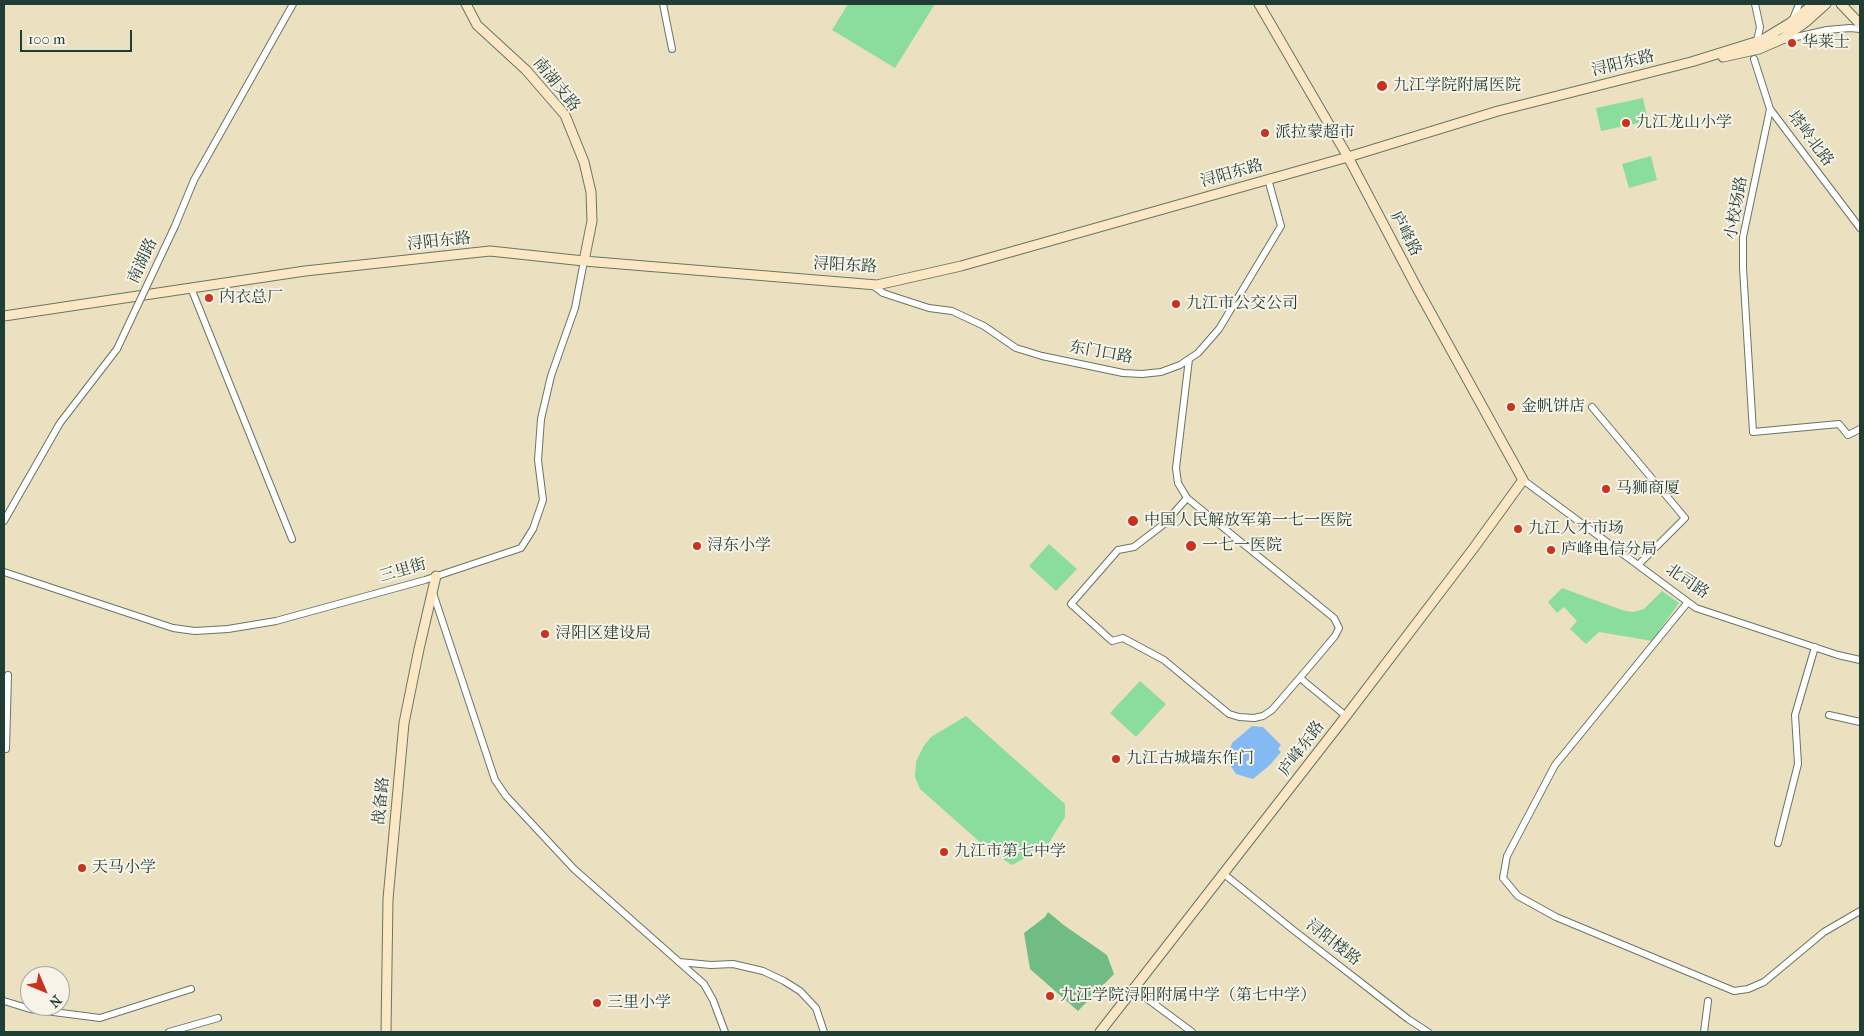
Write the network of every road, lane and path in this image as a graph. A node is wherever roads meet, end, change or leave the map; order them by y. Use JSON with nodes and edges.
{"nodes":[{"id":1,"x":293,"y":4,"type":"edge"},
{"id":2,"x":466,"y":4,"type":"edge"},
{"id":3,"x":662,"y":4,"type":"edge"},
{"id":4,"x":1259,"y":4,"type":"edge"},
{"id":5,"x":1756,"y":4,"type":"edge"},
{"id":6,"x":1799,"y":4,"type":"edge"},
{"id":7,"x":1814,"y":4,"type":"edge"},
{"id":8,"x":1826,"y":4,"type":"edge"},
{"id":9,"x":1841,"y":4,"type":"edge"},
{"id":10,"x":1860,"y":24,"type":"edge"},
{"id":11,"x":1784,"y":27,"type":"junction"},
{"id":12,"x":1860,"y":29,"type":"edge"},
{"id":13,"x":1757,"y":41,"type":"junction"},
{"id":14,"x":1777,"y":42,"type":"junction"},
{"id":15,"x":672,"y":49,"type":"dead end"},
{"id":16,"x":1754,"y":59,"type":"dead end"},
{"id":17,"x":1691,"y":62,"type":"junction"},
{"id":18,"x":1770,"y":109,"type":"junction"},
{"id":19,"x":1348,"y":157,"type":"junction"},
{"id":20,"x":1268,"y":179,"type":"junction"},
{"id":21,"x":1860,"y":228,"type":"edge"},
{"id":22,"x":584,"y":261,"type":"junction"},
{"id":23,"x":871,"y":284,"type":"junction"},
{"id":24,"x":191,"y":288,"type":"junction"},
{"id":25,"x":4,"y":316,"type":"edge"},
{"id":26,"x":1189,"y":359,"type":"junction"},
{"id":27,"x":1592,"y":407,"type":"dead end"},
{"id":28,"x":1860,"y":429,"type":"edge"},
{"id":29,"x":1523,"y":480,"type":"junction"},
{"id":30,"x":1187,"y":498,"type":"junction"},
{"id":31,"x":4,"y":521,"type":"edge"},
{"id":32,"x":292,"y":539,"type":"dead end"},
{"id":33,"x":1638,"y":565,"type":"junction"},
{"id":34,"x":4,"y":572,"type":"edge"},
{"id":35,"x":436,"y":576,"type":"junction"},
{"id":36,"x":433,"y":592,"type":"junction"},
{"id":37,"x":1688,"y":602,"type":"junction"},
{"id":38,"x":1815,"y":647,"type":"junction"},
{"id":39,"x":1860,"y":660,"type":"edge"},
{"id":40,"x":8,"y":676,"type":"dead end"},
{"id":41,"x":1300,"y":678,"type":"junction"},
{"id":42,"x":1829,"y":715,"type":"dead end"},
{"id":43,"x":1346,"y":716,"type":"junction"},
{"id":44,"x":1860,"y":722,"type":"edge"},
{"id":45,"x":6,"y":749,"type":"dead end"},
{"id":46,"x":1778,"y":843,"type":"dead end"},
{"id":47,"x":1224,"y":874,"type":"junction"},
{"id":48,"x":1860,"y":911,"type":"edge"},
{"id":49,"x":679,"y":962,"type":"junction"},
{"id":50,"x":191,"y":989,"type":"dead end"},
{"id":51,"x":1134,"y":989,"type":"junction"},
{"id":52,"x":4,"y":1001,"type":"edge"},
{"id":53,"x":1708,"y":1001,"type":"dead end"},
{"id":54,"x":218,"y":1018,"type":"dead end"},
{"id":55,"x":168,"y":1032,"type":"edge"},
{"id":56,"x":386,"y":1032,"type":"edge"},
{"id":57,"x":724,"y":1032,"type":"edge"},
{"id":58,"x":824,"y":1032,"type":"edge"},
{"id":59,"x":1100,"y":1032,"type":"edge"},
{"id":60,"x":1192,"y":1032,"type":"edge"},
{"id":61,"x":1428,"y":1032,"type":"edge"},
{"id":62,"x":1704,"y":1032,"type":"edge"}],
"edges":[{"from":1,"to":31,"type":"street","name":"南湖路","bridge":true},
{"from":2,"to":22,"type":"main road","name":"南湖支路"},
{"from":3,"to":15,"type":"street"},
{"from":4,"to":19,"type":"main road","name":"庐峰路"},
{"from":5,"to":13,"type":"street"},
{"from":6,"to":11,"type":"street"},
{"from":7,"to":11,"type":"main road"},
{"from":8,"to":14,"type":"main road"},
{"from":9,"to":10,"type":"main road"},
{"from":11,"to":13,"type":"main road"},
{"from":12,"to":14,"type":"street"},
{"from":13,"to":17,"type":"main road"},
{"from":14,"to":17,"type":"main road"},
{"from":16,"to":18,"type":"street","name":"塔岭北路"},
{"from":17,"to":19,"type":"main road","name":"浔阳东路"},
{"from":18,"to":21,"type":"street","name":"塔岭北路"},
{"from":18,"to":28,"type":"street","name":"小校场路"},
{"from":19,"to":20,"type":"main road","name":"浔阳东路"},
{"from":19,"to":29,"type":"main road","name":"庐峰路"},
{"from":20,"to":23,"type":"main road","name":"浔阳东路"},
{"from":20,"to":26,"type":"street","name":"东门口路"},
{"from":22,"to":23,"type":"main road","name":"浔阳东路"},
{"from":22,"to":24,"type":"main road","name":"浔阳东路"},
{"from":22,"to":35,"type":"street","name":"三里街"},
{"from":23,"to":26,"type":"street","name":"东门口路"},
{"from":24,"to":25,"type":"main road","name":"浔阳东路"},
{"from":24,"to":32,"type":"street"},
{"from":26,"to":30,"type":"street"},
{"from":27,"to":33,"type":"street"},
{"from":29,"to":33,"type":"street","name":"北司路"},
{"from":29,"to":43,"type":"main road","name":"庐峰东路"},
{"from":30,"to":41,"type":"street"},
{"from":30,"to":41,"type":"street"},
{"from":33,"to":37,"type":"street","name":"北司路"},
{"from":34,"to":35,"type":"street","name":"三里街"},
{"from":35,"to":36,"type":"main road","name":"战备路"},
{"from":36,"to":49,"type":"street"},
{"from":36,"to":56,"type":"main road","name":"战备路"},
{"from":37,"to":38,"type":"street","name":"北司路"},
{"from":37,"to":48,"type":"street"},
{"from":38,"to":39,"type":"street","name":"北司路"},
{"from":38,"to":46,"type":"street"},
{"from":40,"to":45,"type":"street"},
{"from":41,"to":43,"type":"street"},
{"from":42,"to":44,"type":"street"},
{"from":43,"to":47,"type":"main road","name":"庐峰东路"},
{"from":47,"to":51,"type":"main road","name":"庐峰东路"},
{"from":47,"to":61,"type":"street","name":"浔阳楼路"},
{"from":49,"to":57,"type":"street"},
{"from":49,"to":58,"type":"street"},
{"from":50,"to":52,"type":"street"},
{"from":51,"to":59,"type":"main road","name":"庐峰东路"},
{"from":51,"to":60,"type":"street"},
{"from":53,"to":62,"type":"street"},
{"from":54,"to":55,"type":"street"}]}
